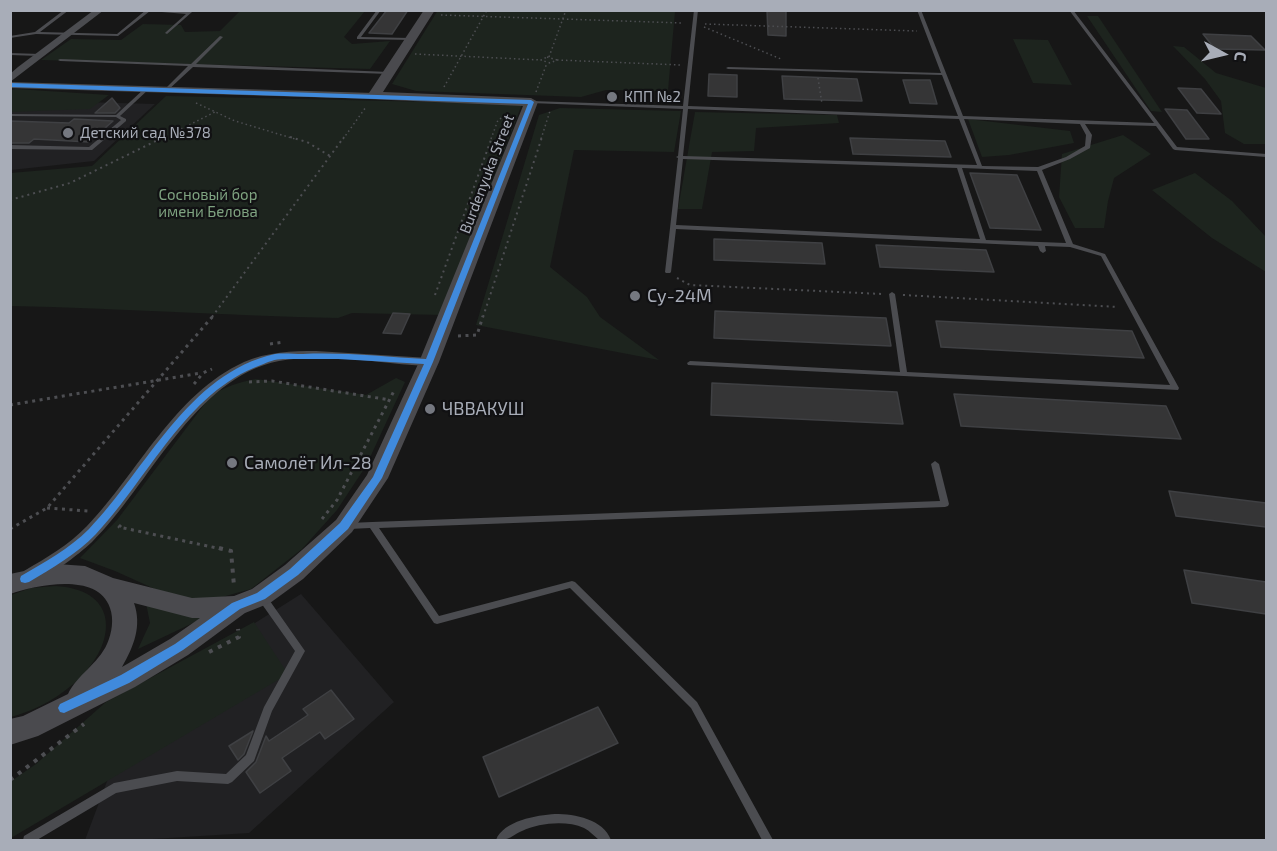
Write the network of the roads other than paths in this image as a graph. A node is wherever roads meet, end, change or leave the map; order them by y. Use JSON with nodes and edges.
{"nodes":[{"id":1,"x":67,"y":10,"type":"edge"},
{"id":2,"x":100,"y":10,"type":"edge"},
{"id":3,"x":379,"y":10,"type":"edge"},
{"id":4,"x":696,"y":10,"type":"edge"},
{"id":5,"x":919,"y":10,"type":"edge"},
{"id":6,"x":1071,"y":10,"type":"edge"},
{"id":7,"x":149,"y":11,"type":"edge"},
{"id":8,"x":190,"y":12,"type":"edge"},
{"id":9,"x":429,"y":13,"type":"edge"},
{"id":10,"x":36,"y":33,"type":"junction"},
{"id":11,"x":167,"y":33,"type":"dead end"},
{"id":12,"x":68,"y":34,"type":"junction"},
{"id":13,"x":10,"y":37,"type":"edge"},
{"id":14,"x":221,"y":37,"type":"dead end"},
{"id":15,"x":411,"y":39,"type":"junction"},
{"id":16,"x":10,"y":54,"type":"edge"},
{"id":17,"x":40,"y":55,"type":"junction"},
{"id":18,"x":60,"y":60,"type":"dead end"},
{"id":19,"x":192,"y":66,"type":"junction"},
{"id":20,"x":728,"y":68,"type":"dead end"},
{"id":21,"x":389,"y":73,"type":"junction"},
{"id":22,"x":943,"y":74,"type":"junction"},
{"id":23,"x":10,"y":79,"type":"edge"},
{"id":24,"x":10,"y":85,"type":"edge"},
{"id":25,"x":147,"y":89,"type":"junction"},
{"id":26,"x":167,"y":90,"type":"junction"},
{"id":27,"x":374,"y":96,"type":"junction"},
{"id":28,"x":531,"y":102,"type":"junction"},
{"id":29,"x":684,"y":108,"type":"junction"},
{"id":30,"x":10,"y":115,"type":"edge"},
{"id":31,"x":117,"y":116,"type":"junction"},
{"id":32,"x":960,"y":118,"type":"junction"},
{"id":33,"x":1082,"y":122,"type":"junction"},
{"id":34,"x":1156,"y":125,"type":"junction"},
{"id":35,"x":10,"y":147,"type":"edge"},
{"id":36,"x":1266,"y":155,"type":"edge"},
{"id":37,"x":680,"y":157,"type":"junction"},
{"id":38,"x":959,"y":166,"type":"junction"},
{"id":39,"x":980,"y":167,"type":"junction"},
{"id":40,"x":1039,"y":169,"type":"junction"},
{"id":41,"x":673,"y":227,"type":"junction"},
{"id":42,"x":983,"y":241,"type":"junction"},
{"id":43,"x":1070,"y":245,"type":"junction"},
{"id":44,"x":668,"y":272,"type":"dead end"},
{"id":45,"x":892,"y":294,"type":"dead end"},
{"id":46,"x":419,"y":362,"type":"junction"},
{"id":47,"x":690,"y":363,"type":"dead end"},
{"id":48,"x":903,"y":374,"type":"junction"},
{"id":49,"x":935,"y":464,"type":"dead end"},
{"id":50,"x":372,"y":525,"type":"junction"},
{"id":51,"x":344,"y":526,"type":"junction"},
{"id":52,"x":18,"y":582,"type":"edge"},
{"id":53,"x":108,"y":586,"type":"junction"},
{"id":54,"x":246,"y":596,"type":"junction"},
{"id":55,"x":64,"y":708,"type":"junction"},
{"id":56,"x":16,"y":733,"type":"edge"},
{"id":57,"x":28,"y":840,"type":"edge"},
{"id":58,"x":501,"y":840,"type":"edge"},
{"id":59,"x":606,"y":840,"type":"edge"},
{"id":60,"x":768,"y":840,"type":"edge"}],
"edges":[{"from":1,"to":10,"type":"lane"},
{"from":2,"to":12,"type":"street"},
{"from":3,"to":15,"type":"lane"},
{"from":4,"to":29,"type":"lane"},
{"from":5,"to":22,"type":"lane"},
{"from":6,"to":34,"type":"lane"},
{"from":7,"to":8,"type":"lane"},
{"from":7,"to":12,"type":"lane"},
{"from":8,"to":11,"type":"lane"},
{"from":9,"to":15,"type":"street"},
{"from":10,"to":12,"type":"lane"},
{"from":10,"to":13,"type":"lane"},
{"from":12,"to":17,"type":"street"},
{"from":14,"to":19,"type":"lane"},
{"from":15,"to":21,"type":"street"},
{"from":16,"to":17,"type":"lane"},
{"from":17,"to":23,"type":"street"},
{"from":18,"to":19,"type":"lane"},
{"from":19,"to":21,"type":"lane"},
{"from":19,"to":26,"type":"lane"},
{"from":20,"to":22,"type":"lane"},
{"from":21,"to":27,"type":"street"},
{"from":22,"to":32,"type":"lane"},
{"from":24,"to":25,"type":"street"},
{"from":25,"to":26,"type":"street"},
{"from":25,"to":31,"type":"lane"},
{"from":26,"to":27,"type":"street"},
{"from":27,"to":28,"type":"street","name":"Burdenyuka Street"},
{"from":28,"to":29,"type":"lane"},
{"from":28,"to":46,"type":"street","name":"Burdenyuka Street"},
{"from":29,"to":32,"type":"lane"},
{"from":29,"to":37,"type":"lane"},
{"from":30,"to":31,"type":"lane"},
{"from":31,"to":35,"type":"lane"},
{"from":32,"to":33,"type":"lane"},
{"from":32,"to":39,"type":"lane"},
{"from":33,"to":34,"type":"lane"},
{"from":33,"to":40,"type":"lane"},
{"from":34,"to":36,"type":"lane"},
{"from":37,"to":38,"type":"lane"},
{"from":37,"to":41,"type":"lane"},
{"from":38,"to":39,"type":"lane"},
{"from":38,"to":42,"type":"lane"},
{"from":39,"to":40,"type":"lane"},
{"from":40,"to":43,"type":"lane"},
{"from":41,"to":42,"type":"lane"},
{"from":41,"to":44,"type":"lane"},
{"from":42,"to":43,"type":"lane"},
{"from":43,"to":48,"type":"lane"},
{"from":45,"to":48,"type":"lane"},
{"from":46,"to":51,"type":"street","name":"Burdenyuka Street"},
{"from":46,"to":52,"type":"street"},
{"from":47,"to":48,"type":"lane"},
{"from":49,"to":50,"type":"lane"},
{"from":50,"to":51,"type":"lane"},
{"from":50,"to":60,"type":"lane"},
{"from":51,"to":54,"type":"street","name":"Burdenyuka Street"},
{"from":52,"to":53,"type":"street"},
{"from":53,"to":54,"type":"street"},
{"from":53,"to":55,"type":"street"},
{"from":54,"to":55,"type":"street","name":"Burdenyuka Street"},
{"from":54,"to":57,"type":"lane"},
{"from":55,"to":56,"type":"street"},
{"from":58,"to":59,"type":"lane"}]}
